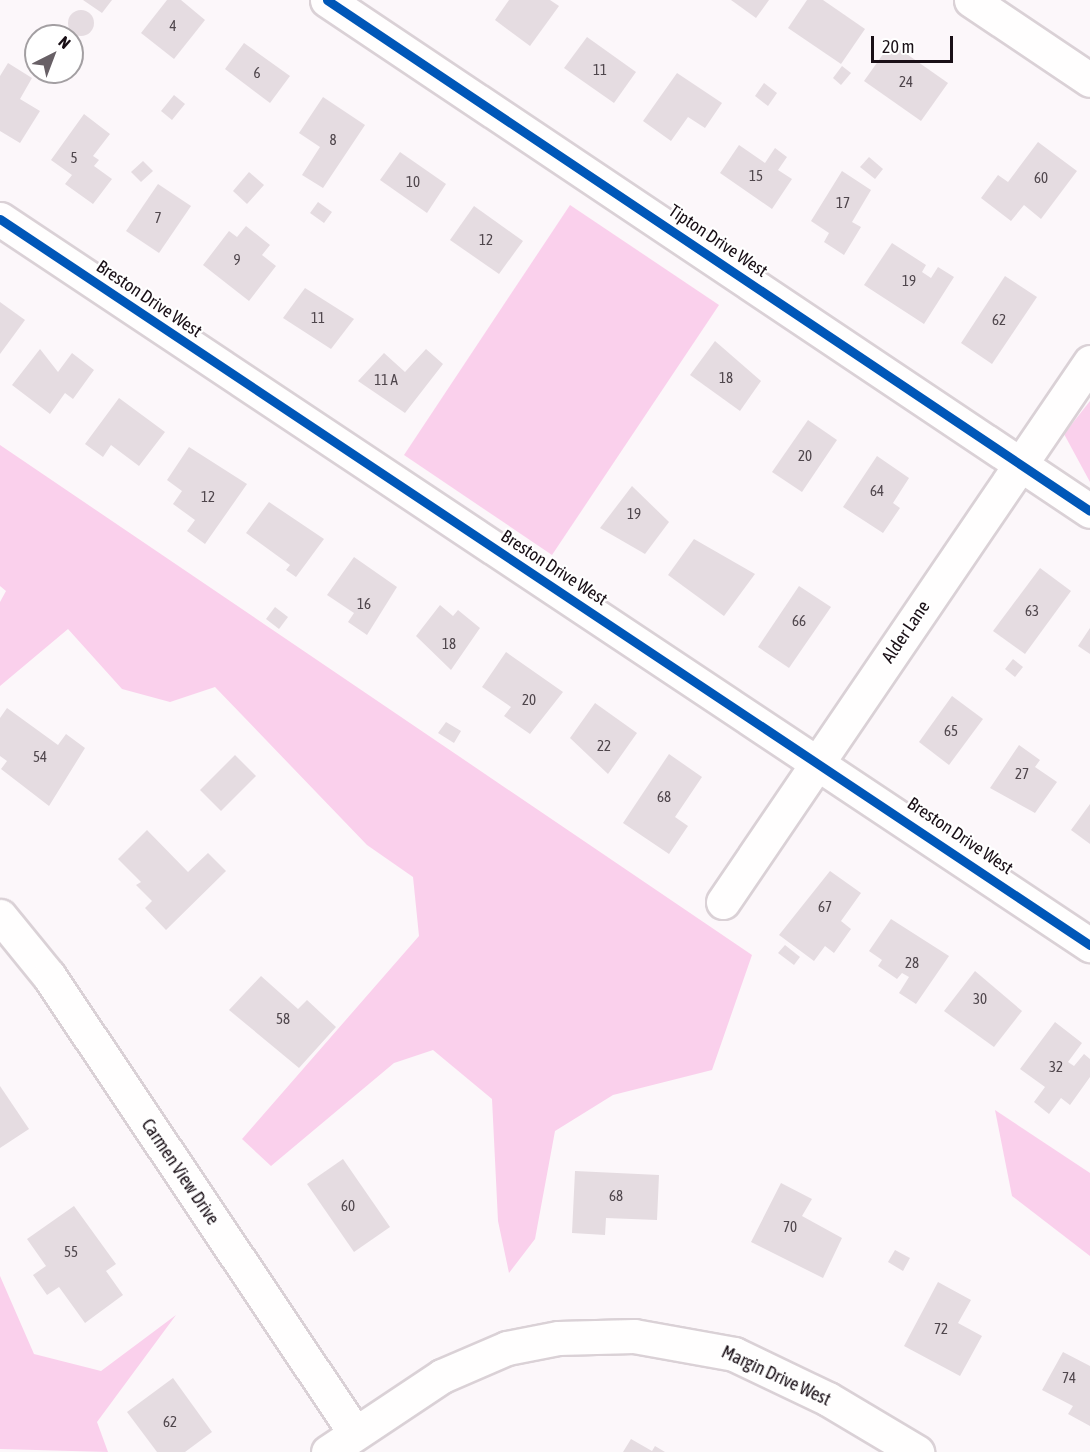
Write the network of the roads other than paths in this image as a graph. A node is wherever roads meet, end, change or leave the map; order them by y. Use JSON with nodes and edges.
{"nodes":[{"id":1,"x":327,"y":0,"type":"edge"},
{"id":2,"x":970,"y":0,"type":"edge"},
{"id":3,"x":1090,"y":80,"type":"edge"},
{"id":4,"x":0,"y":219,"type":"edge"},
{"id":5,"x":1090,"y":362,"type":"edge"},
{"id":6,"x":1021,"y":464,"type":"junction"},
{"id":7,"x":1090,"y":511,"type":"edge"},
{"id":8,"x":818,"y":760,"type":"junction"},
{"id":9,"x":723,"y":902,"type":"dead end"},
{"id":10,"x":0,"y":916,"type":"edge"},
{"id":11,"x":1090,"y":945,"type":"edge"},
{"id":12,"x":355,"y":1433,"type":"junction"},
{"id":13,"x":328,"y":1452,"type":"edge"},
{"id":14,"x":917,"y":1452,"type":"edge"}],
"edges":[{"from":1,"to":6,"type":"street","name":"Tipton Drive West"},
{"from":2,"to":3,"type":"street"},
{"from":4,"to":8,"type":"street","name":"Breston Drive West"},
{"from":5,"to":6,"type":"street","name":"Alder Lane"},
{"from":6,"to":7,"type":"street","name":"Tipton Drive West"},
{"from":6,"to":8,"type":"street","name":"Alder Lane"},
{"from":8,"to":9,"type":"street","name":"Alder Lane"},
{"from":8,"to":11,"type":"street","name":"Breston Drive West"},
{"from":10,"to":12,"type":"street","name":"Carmen View Drive"},
{"from":12,"to":13,"type":"street","name":"Margin Drive West"},
{"from":12,"to":14,"type":"street","name":"Margin Drive West"}]}
